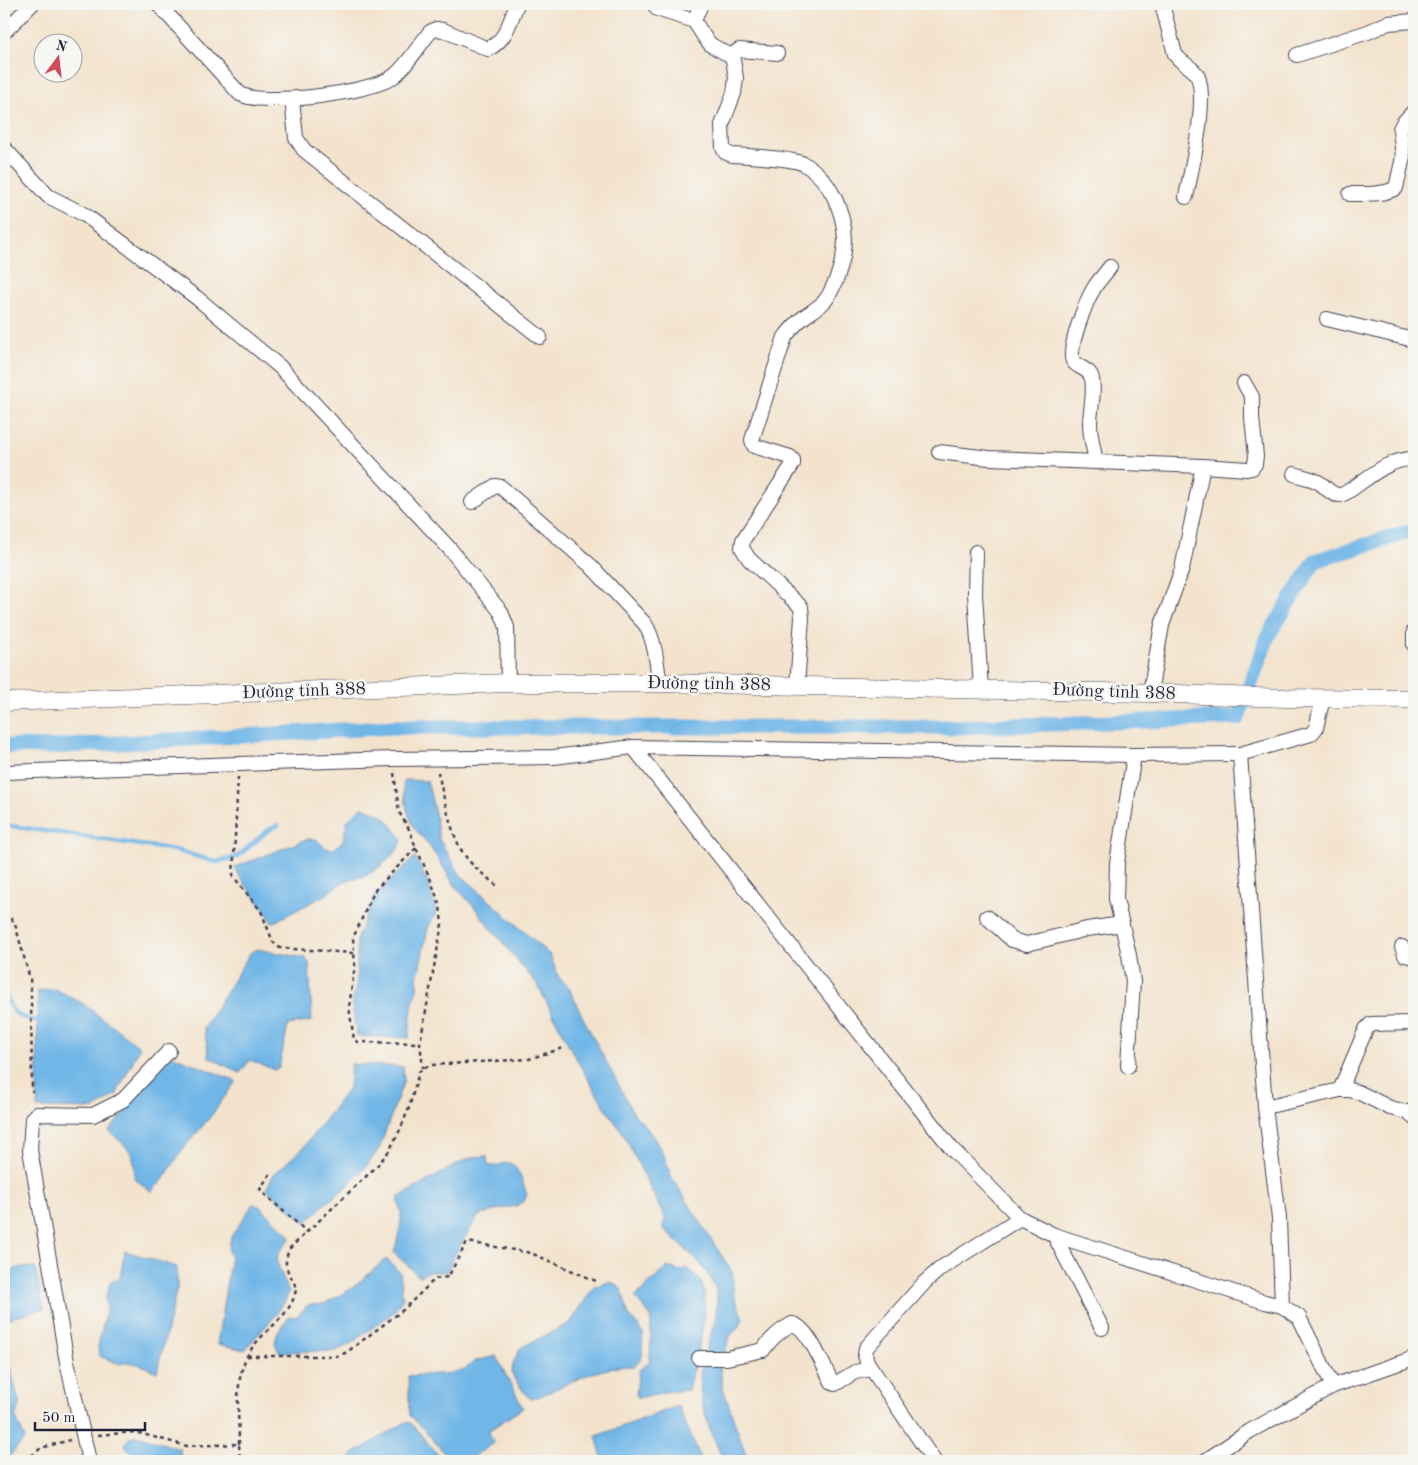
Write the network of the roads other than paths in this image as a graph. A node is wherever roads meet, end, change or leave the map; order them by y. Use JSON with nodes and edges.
{"nodes":[{"id":1,"x":32,"y":4,"type":"edge"},
{"id":2,"x":158,"y":4,"type":"edge"},
{"id":3,"x":517,"y":4,"type":"edge"},
{"id":4,"x":654,"y":4,"type":"edge"},
{"id":5,"x":701,"y":4,"type":"edge"},
{"id":6,"x":1162,"y":4,"type":"edge"},
{"id":7,"x":1414,"y":21,"type":"edge"},
{"id":8,"x":694,"y":22,"type":"junction"},
{"id":9,"x":4,"y":32,"type":"edge"},
{"id":10,"x":777,"y":53,"type":"dead end"},
{"id":11,"x":731,"y":56,"type":"junction"},
{"id":12,"x":1297,"y":56,"type":"dead end"},
{"id":13,"x":292,"y":99,"type":"junction"},
{"id":14,"x":1414,"y":111,"type":"edge"},
{"id":15,"x":4,"y":148,"type":"edge"},
{"id":16,"x":1350,"y":194,"type":"dead end"},
{"id":17,"x":1186,"y":197,"type":"dead end"},
{"id":18,"x":1110,"y":267,"type":"dead end"},
{"id":19,"x":1327,"y":319,"type":"dead end"},
{"id":20,"x":540,"y":338,"type":"dead end"},
{"id":21,"x":1414,"y":340,"type":"edge"},
{"id":22,"x":1244,"y":382,"type":"dead end"},
{"id":23,"x":939,"y":452,"type":"dead end"},
{"id":24,"x":1414,"y":459,"type":"edge"},
{"id":25,"x":1096,"y":462,"type":"junction"},
{"id":26,"x":1204,"y":466,"type":"junction"},
{"id":27,"x":1294,"y":474,"type":"dead end"},
{"id":28,"x":472,"y":502,"type":"dead end"},
{"id":29,"x":976,"y":552,"type":"dead end"},
{"id":30,"x":1414,"y":631,"type":"edge"},
{"id":31,"x":1414,"y":645,"type":"edge"},
{"id":32,"x":508,"y":683,"type":"junction"},
{"id":33,"x":660,"y":683,"type":"junction"},
{"id":34,"x":797,"y":686,"type":"junction"},
{"id":35,"x":981,"y":689,"type":"junction"},
{"id":36,"x":1150,"y":693,"type":"junction"},
{"id":37,"x":1323,"y":698,"type":"junction"},
{"id":38,"x":1414,"y":699,"type":"edge"},
{"id":39,"x":4,"y":702,"type":"edge"},
{"id":40,"x":633,"y":747,"type":"junction"},
{"id":41,"x":1240,"y":754,"type":"junction"},
{"id":42,"x":1134,"y":755,"type":"junction"},
{"id":43,"x":4,"y":772,"type":"edge"},
{"id":44,"x":987,"y":917,"type":"dead end"},
{"id":45,"x":1122,"y":924,"type":"junction"},
{"id":46,"x":1402,"y":947,"type":"dead end"},
{"id":47,"x":1414,"y":957,"type":"edge"},
{"id":48,"x":1414,"y":1022,"type":"edge"},
{"id":49,"x":170,"y":1051,"type":"dead end"},
{"id":50,"x":1128,"y":1066,"type":"dead end"},
{"id":51,"x":1340,"y":1090,"type":"junction"},
{"id":52,"x":1265,"y":1107,"type":"junction"},
{"id":53,"x":1414,"y":1118,"type":"edge"},
{"id":54,"x":1020,"y":1218,"type":"junction"},
{"id":55,"x":1054,"y":1235,"type":"junction"},
{"id":56,"x":1282,"y":1306,"type":"junction"},
{"id":57,"x":1102,"y":1328,"type":"dead end"},
{"id":58,"x":699,"y":1358,"type":"dead end"},
{"id":59,"x":1414,"y":1358,"type":"edge"},
{"id":60,"x":866,"y":1370,"type":"dead end"},
{"id":61,"x":1333,"y":1386,"type":"junction"},
{"id":62,"x":89,"y":1461,"type":"edge"},
{"id":63,"x":934,"y":1461,"type":"edge"},
{"id":64,"x":1205,"y":1461,"type":"edge"}],
"edges":[{"from":1,"to":9,"type":"street"},
{"from":2,"to":13,"type":"street"},
{"from":3,"to":13,"type":"street"},
{"from":4,"to":8,"type":"street"},
{"from":5,"to":8,"type":"street"},
{"from":6,"to":17,"type":"street"},
{"from":7,"to":12,"type":"street"},
{"from":8,"to":11,"type":"street"},
{"from":10,"to":11,"type":"street"},
{"from":11,"to":34,"type":"street"},
{"from":13,"to":20,"type":"street"},
{"from":14,"to":16,"type":"street"},
{"from":15,"to":32,"type":"street"},
{"from":18,"to":25,"type":"street"},
{"from":19,"to":21,"type":"street"},
{"from":22,"to":26,"type":"street"},
{"from":23,"to":25,"type":"street"},
{"from":24,"to":27,"type":"street"},
{"from":25,"to":26,"type":"street"},
{"from":26,"to":36,"type":"street"},
{"from":28,"to":33,"type":"street"},
{"from":29,"to":35,"type":"street"},
{"from":30,"to":31,"type":"street"},
{"from":32,"to":33,"type":"main road","name":"Đường tỉnh 388"},
{"from":32,"to":39,"type":"main road","name":"Đường tỉnh 388"},
{"from":33,"to":34,"type":"main road","name":"Đường tỉnh 388"},
{"from":34,"to":35,"type":"main road","name":"Đường tỉnh 388"},
{"from":35,"to":36,"type":"main road","name":"Đường tỉnh 388"},
{"from":36,"to":37,"type":"main road","name":"Đường tỉnh 388"},
{"from":37,"to":38,"type":"main road","name":"Đường tỉnh 388"},
{"from":37,"to":41,"type":"street"},
{"from":40,"to":42,"type":"street"},
{"from":40,"to":43,"type":"street"},
{"from":40,"to":54,"type":"street"},
{"from":41,"to":42,"type":"street"},
{"from":41,"to":52,"type":"street"},
{"from":42,"to":45,"type":"street"},
{"from":44,"to":45,"type":"street"},
{"from":45,"to":50,"type":"street"},
{"from":46,"to":47,"type":"street"},
{"from":48,"to":51,"type":"street"},
{"from":49,"to":62,"type":"street"},
{"from":51,"to":52,"type":"street"},
{"from":51,"to":53,"type":"street"},
{"from":52,"to":56,"type":"street"},
{"from":54,"to":55,"type":"street"},
{"from":54,"to":63,"type":"street"},
{"from":55,"to":56,"type":"street"},
{"from":55,"to":57,"type":"street"},
{"from":56,"to":61,"type":"street"},
{"from":58,"to":60,"type":"street"},
{"from":59,"to":61,"type":"street"},
{"from":61,"to":64,"type":"street"}]}
